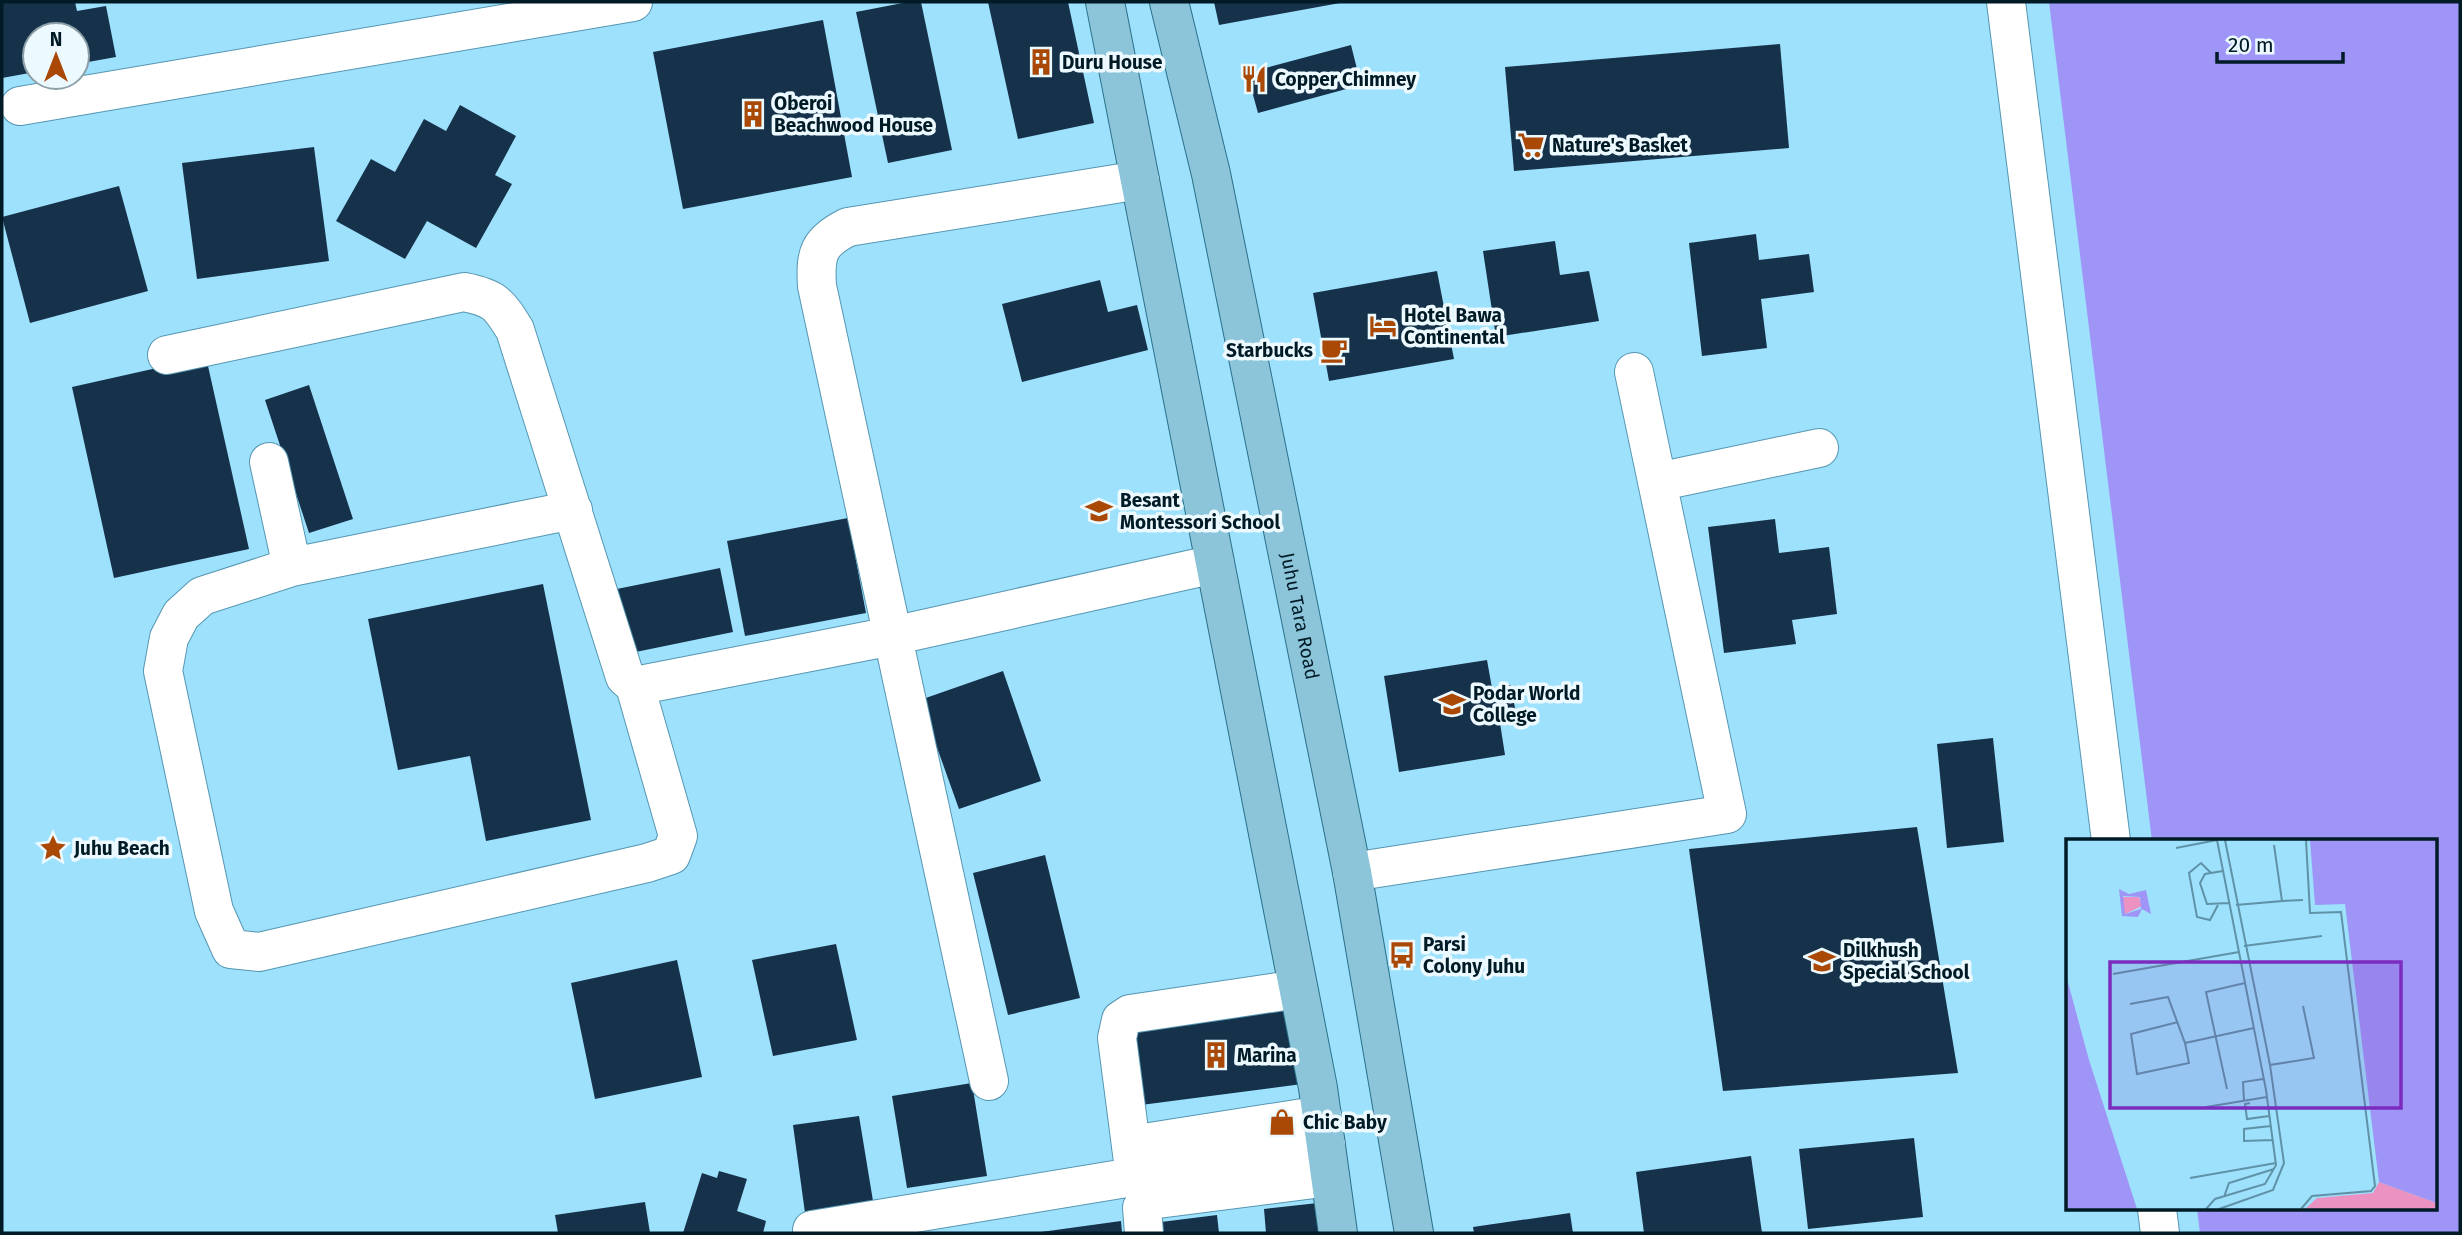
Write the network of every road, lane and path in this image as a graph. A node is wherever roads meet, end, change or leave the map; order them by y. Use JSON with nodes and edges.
{"nodes":[{"id":1,"x":633,"y":2,"type":"edge"},
{"id":2,"x":1105,"y":2,"type":"edge"},
{"id":3,"x":1169,"y":2,"type":"edge"},
{"id":4,"x":2006,"y":2,"type":"edge"},
{"id":5,"x":20,"y":106,"type":"dead end"},
{"id":6,"x":1140,"y":180,"type":"junction"},
{"id":7,"x":167,"y":355,"type":"dead end"},
{"id":8,"x":1634,"y":372,"type":"dead end"},
{"id":9,"x":1819,"y":448,"type":"dead end"},
{"id":10,"x":269,"y":462,"type":"dead end"},
{"id":11,"x":1657,"y":482,"type":"junction"},
{"id":12,"x":573,"y":510,"type":"junction"},
{"id":13,"x":1215,"y":564,"type":"junction"},
{"id":14,"x":292,"y":567,"type":"junction"},
{"id":15,"x":892,"y":636,"type":"junction"},
{"id":16,"x":635,"y":686,"type":"junction"},
{"id":17,"x":2111,"y":839,"type":"edge"},
{"id":18,"x":1352,"y":872,"type":"junction"},
{"id":19,"x":1298,"y":989,"type":"junction"},
{"id":20,"x":989,"y":1081,"type":"dead end"},
{"id":21,"x":1326,"y":1146,"type":"junction"},
{"id":22,"x":1133,"y":1161,"type":"junction"},
{"id":23,"x":2157,"y":1210,"type":"edge"},
{"id":24,"x":812,"y":1230,"type":"dead end"},
{"id":25,"x":1144,"y":1233,"type":"edge"},
{"id":26,"x":1338,"y":1233,"type":"edge"},
{"id":27,"x":1414,"y":1233,"type":"edge"},
{"id":28,"x":2161,"y":1233,"type":"edge"}],
"edges":[{"from":1,"to":5,"type":"street"},
{"from":2,"to":6,"type":"main road"},
{"from":3,"to":18,"type":"main road","name":"Juhu Tara Road"},
{"from":4,"to":17,"type":"street"},
{"from":6,"to":13,"type":"main road"},
{"from":6,"to":15,"type":"street"},
{"from":7,"to":12,"type":"street"},
{"from":8,"to":11,"type":"street"},
{"from":9,"to":11,"type":"street"},
{"from":10,"to":14,"type":"street"},
{"from":11,"to":18,"type":"street"},
{"from":12,"to":14,"type":"street"},
{"from":12,"to":16,"type":"street"},
{"from":13,"to":15,"type":"street"},
{"from":13,"to":19,"type":"main road"},
{"from":14,"to":16,"type":"street"},
{"from":15,"to":16,"type":"street"},
{"from":15,"to":20,"type":"street"},
{"from":18,"to":27,"type":"main road","name":"Juhu Tara Road"},
{"from":19,"to":21,"type":"main road"},
{"from":19,"to":22,"type":"street"},
{"from":21,"to":22,"type":"street"},
{"from":21,"to":25,"type":"street"},
{"from":21,"to":26,"type":"main road"},
{"from":22,"to":24,"type":"street"},
{"from":23,"to":28,"type":"street"}]}
